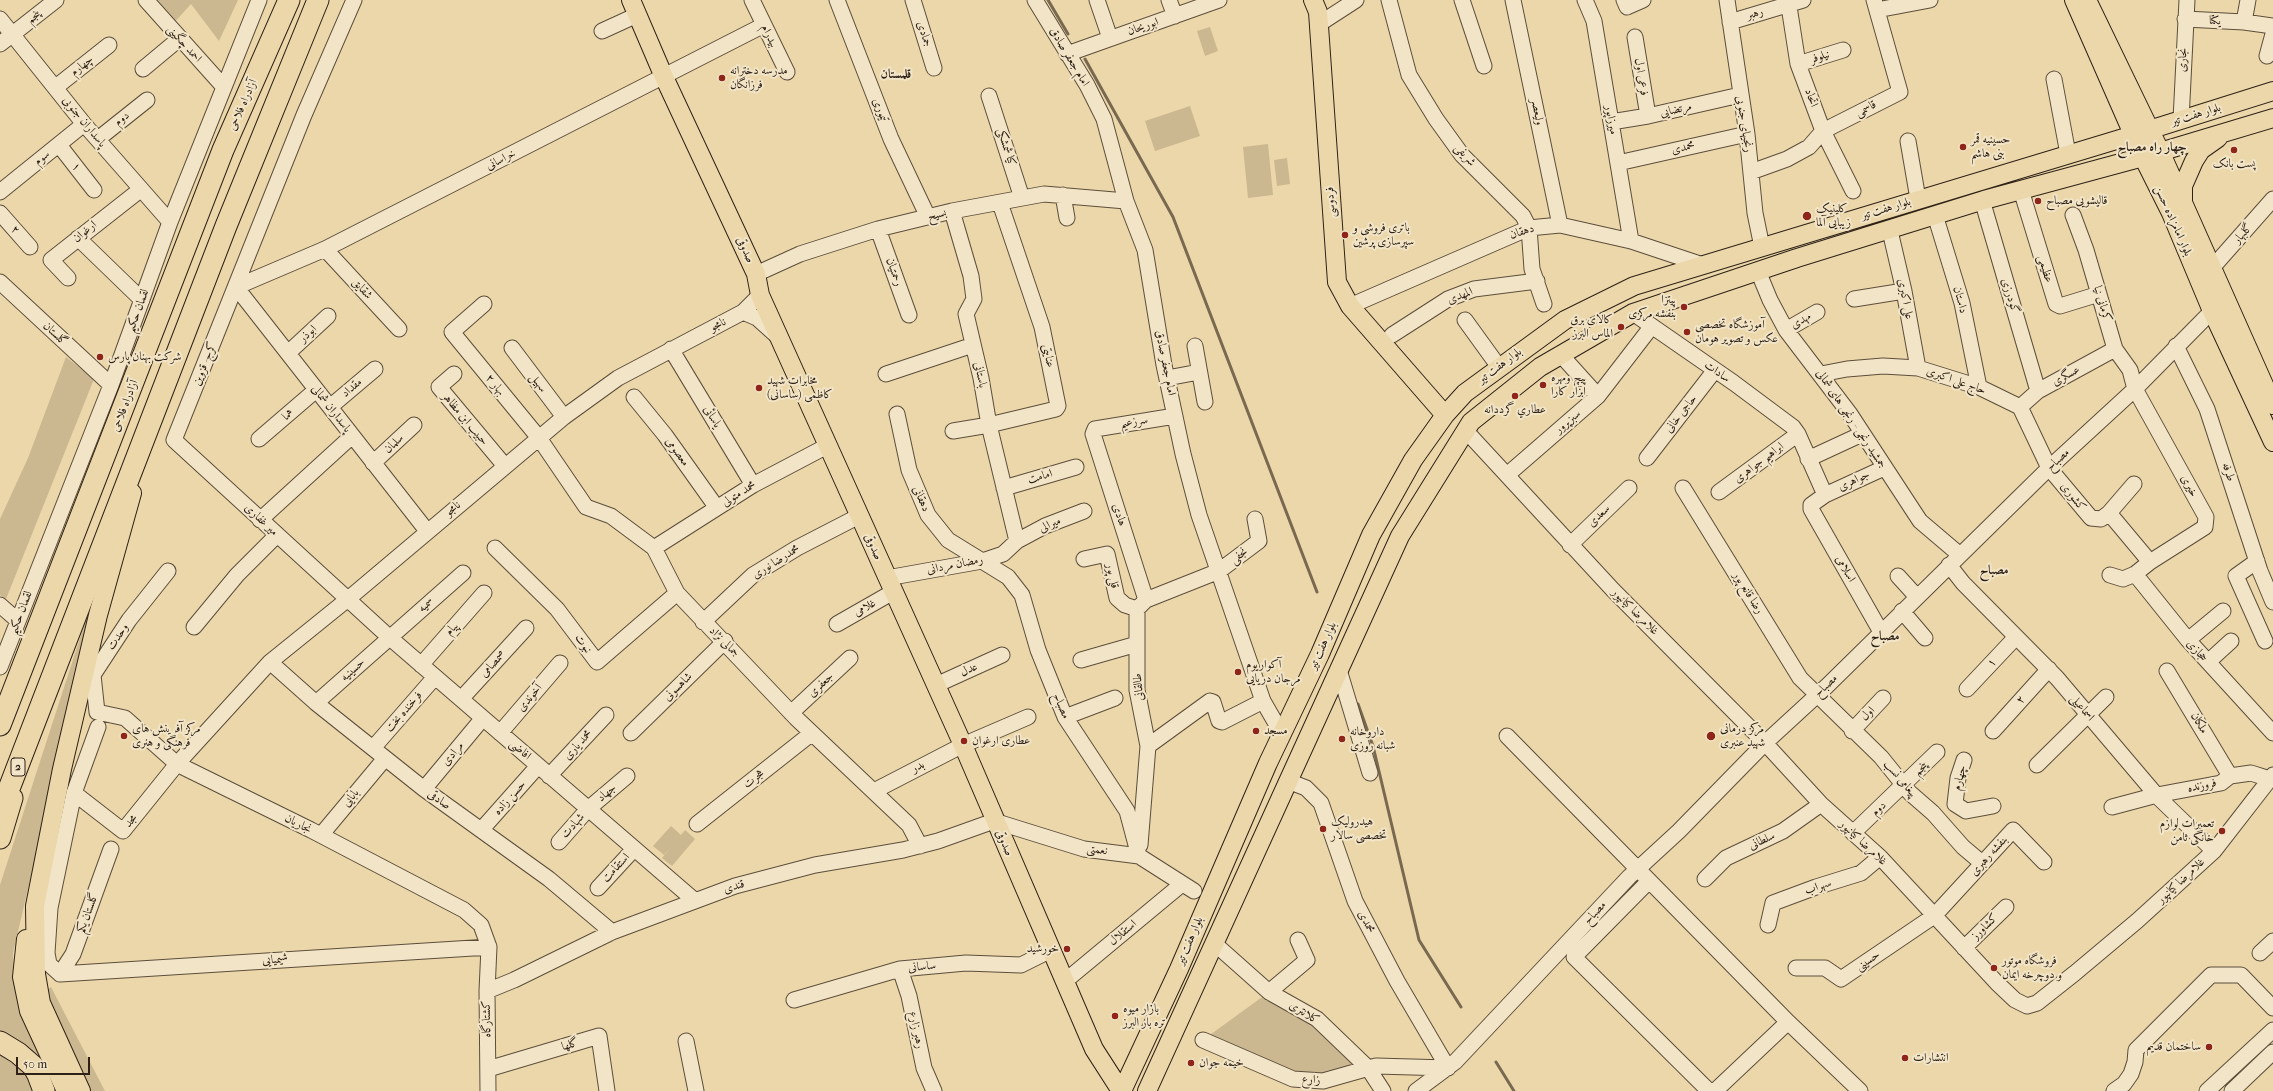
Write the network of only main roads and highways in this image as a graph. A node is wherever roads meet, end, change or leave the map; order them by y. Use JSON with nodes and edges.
{"nodes":[{"id":1,"x":289,"y":0,"type":"edge"},
{"id":2,"x":318,"y":0,"type":"edge"},
{"id":3,"x":1313,"y":0,"type":"edge"},
{"id":4,"x":2074,"y":0,"type":"edge"},
{"id":5,"x":2087,"y":0,"type":"edge"},
{"id":6,"x":634,"y":7,"type":"edge"},
{"id":7,"x":2273,"y":91,"type":"edge"},
{"id":8,"x":2273,"y":118,"type":"edge"},
{"id":9,"x":2228,"y":132,"type":"junction"},
{"id":10,"x":2141,"y":133,"type":"junction"},
{"id":11,"x":2160,"y":151,"type":"junction"},
{"id":12,"x":2143,"y":157,"type":"junction"},
{"id":13,"x":2116,"y":164,"type":"junction"},
{"id":14,"x":2154,"y":180,"type":"junction"},
{"id":15,"x":2183,"y":203,"type":"junction"},
{"id":16,"x":1871,"y":214,"type":"junction"},
{"id":17,"x":1828,"y":227,"type":"junction"},
{"id":18,"x":1883,"y":232,"type":"junction"},
{"id":19,"x":1834,"y":247,"type":"junction"},
{"id":20,"x":160,"y":396,"type":"junction"},
{"id":21,"x":2273,"y":405,"type":"edge"},
{"id":22,"x":1445,"y":415,"type":"junction"},
{"id":23,"x":2273,"y":442,"type":"edge"},
{"id":24,"x":37,"y":631,"type":"junction"},
{"id":25,"x":1320,"y":654,"type":"junction"},
{"id":26,"x":1340,"y":668,"type":"junction"},
{"id":27,"x":1307,"y":681,"type":"junction"},
{"id":28,"x":1328,"y":692,"type":"junction"},
{"id":29,"x":0,"y":708,"type":"edge"},
{"id":30,"x":35,"y":721,"type":"junction"},
{"id":31,"x":0,"y":725,"type":"edge"},
{"id":32,"x":0,"y":812,"type":"edge"},
{"id":33,"x":0,"y":838,"type":"edge"},
{"id":34,"x":35,"y":906,"type":"junction"},
{"id":35,"x":0,"y":1042,"type":"edge"},
{"id":36,"x":44,"y":1091,"type":"edge"},
{"id":37,"x":66,"y":1091,"type":"edge"},
{"id":38,"x":81,"y":1091,"type":"edge"},
{"id":39,"x":1121,"y":1091,"type":"edge"},
{"id":40,"x":1147,"y":1091,"type":"edge"}],
"edges":[{"from":1,"to":24,"type":"highway","name":"آزادراه فلاحی"},
{"from":2,"to":20,"type":"highway","number":"2"},
{"from":3,"to":22,"type":"main road","name":"فردوسی"},
{"from":4,"to":10,"type":"main road","name":"بلوار امامزاده حسن"},
{"from":5,"to":10,"type":"main road","name":"بلوار امامزاده حسن"},
{"from":6,"to":39,"type":"main road","name":"صدوقی"},
{"from":7,"to":10,"type":"main road","name":"بلوار هفت تیر"},
{"from":8,"to":9,"type":"main road","name":"بلوار هفت تیر"},
{"from":9,"to":11,"type":"main road","name":"بلوار هفت تیر"},
{"from":9,"to":15,"type":"main road"},
{"from":10,"to":11,"type":"main road","name":"بلوار امامزاده حسن"},
{"from":10,"to":12,"type":"main road","name":"بلوار امامزاده حسن"},
{"from":10,"to":16,"type":"main road","name":"بلوار هفت تیر"},
{"from":11,"to":12,"type":"main road","name":"بلوار هفت تیر"},
{"from":11,"to":15,"type":"main road","name":"بلوار امامزاده حسن"},
{"from":12,"to":13,"type":"main road","name":"بلوار هفت تیر"},
{"from":12,"to":14,"type":"main road","name":"بلوار امامزاده حسن"},
{"from":13,"to":14,"type":"main road"},
{"from":13,"to":18,"type":"main road","name":"بلوار هفت تیر"},
{"from":14,"to":23,"type":"main road","name":"بلوار امامزاده حسن"},
{"from":15,"to":21,"type":"main road","name":"بلوار امامزاده حسن"},
{"from":16,"to":17,"type":"main road","name":"بلوار هفت تیر"},
{"from":16,"to":18,"type":"main road"},
{"from":17,"to":19,"type":"main road"},
{"from":17,"to":22,"type":"main road","name":"بلوار هفت تیر"},
{"from":18,"to":19,"type":"main road","name":"بلوار هفت تیر"},
{"from":19,"to":26,"type":"main road","name":"بلوار هفت تیر"},
{"from":20,"to":30,"type":"highway","number":"2"},
{"from":20,"to":34,"type":"main road"},
{"from":22,"to":25,"type":"main road","name":"بلوار هفت تیر"},
{"from":24,"to":29,"type":"highway"},
{"from":24,"to":31,"type":"highway","name":"آزادراه فلاحی"},
{"from":25,"to":26,"type":"main road"},
{"from":25,"to":27,"type":"main road","name":"بلوار هفت تیر"},
{"from":26,"to":28,"type":"main road","name":"بلوار هفت تیر"},
{"from":27,"to":28,"type":"main road"},
{"from":27,"to":39,"type":"main road","name":"بلوار هفت تیر"},
{"from":28,"to":40,"type":"main road","name":"بلوار هفت تیر"},
{"from":30,"to":32,"type":"highway","number":"2"},
{"from":30,"to":33,"type":"highway"},
{"from":34,"to":37,"type":"main road"},
{"from":34,"to":38,"type":"main road"},
{"from":35,"to":36,"type":"highway"}]}
